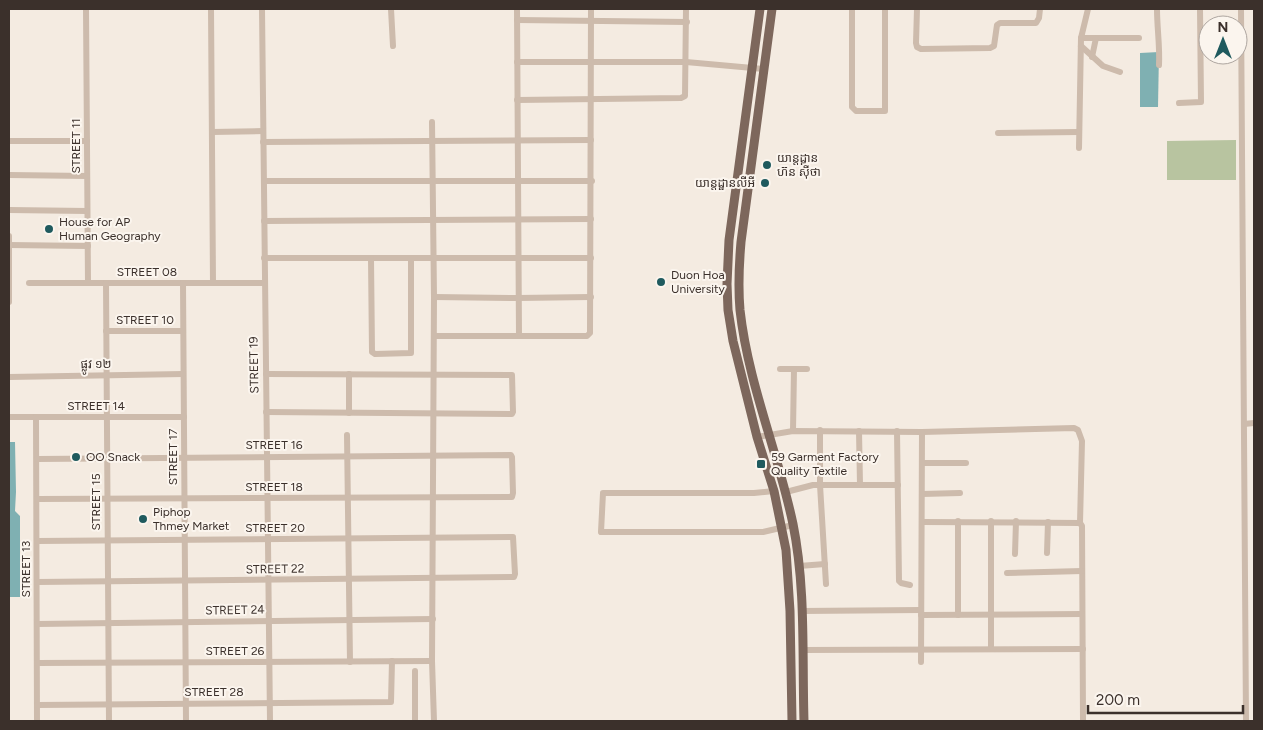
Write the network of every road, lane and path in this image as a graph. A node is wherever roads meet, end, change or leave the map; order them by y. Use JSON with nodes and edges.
{"nodes":[{"id":1,"x":86,"y":9,"type":"edge"},
{"id":2,"x":211,"y":9,"type":"edge"},
{"id":3,"x":262,"y":9,"type":"edge"},
{"id":4,"x":391,"y":9,"type":"edge"},
{"id":5,"x":516,"y":9,"type":"edge"},
{"id":6,"x":591,"y":9,"type":"edge"},
{"id":7,"x":686,"y":9,"type":"edge"},
{"id":8,"x":760,"y":9,"type":"edge"},
{"id":9,"x":772,"y":9,"type":"edge"},
{"id":10,"x":852,"y":9,"type":"edge"},
{"id":11,"x":885,"y":9,"type":"edge"},
{"id":12,"x":917,"y":9,"type":"edge"},
{"id":13,"x":1040,"y":9,"type":"edge"},
{"id":14,"x":1088,"y":9,"type":"edge"},
{"id":15,"x":1156,"y":9,"type":"edge"},
{"id":16,"x":1200,"y":9,"type":"edge"},
{"id":17,"x":1242,"y":9,"type":"edge"},
{"id":18,"x":517,"y":20,"type":"junction"},
{"id":19,"x":591,"y":22,"type":"junction"},
{"id":20,"x":687,"y":22,"type":"junction"},
{"id":21,"x":1081,"y":38,"type":"junction"},
{"id":22,"x":1096,"y":38,"type":"junction"},
{"id":23,"x":1139,"y":38,"type":"dead end"},
{"id":24,"x":393,"y":46,"type":"dead end"},
{"id":25,"x":1081,"y":46,"type":"junction"},
{"id":26,"x":1092,"y":57,"type":"junction"},
{"id":27,"x":591,"y":61,"type":"junction"},
{"id":28,"x":517,"y":62,"type":"junction"},
{"id":29,"x":686,"y":62,"type":"junction"},
{"id":30,"x":1159,"y":65,"type":"dead end"},
{"id":31,"x":753,"y":68,"type":"junction"},
{"id":32,"x":764,"y":69,"type":"junction"},
{"id":33,"x":1120,"y":72,"type":"dead end"},
{"id":34,"x":592,"y":99,"type":"junction"},
{"id":35,"x":517,"y":100,"type":"junction"},
{"id":36,"x":1179,"y":103,"type":"dead end"},
{"id":37,"x":432,"y":122,"type":"dead end"},
{"id":38,"x":263,"y":131,"type":"junction"},
{"id":39,"x":212,"y":132,"type":"junction"},
{"id":40,"x":1079,"y":132,"type":"junction"},
{"id":41,"x":998,"y":133,"type":"dead end"},
{"id":42,"x":591,"y":140,"type":"junction"},
{"id":43,"x":9,"y":141,"type":"edge"},
{"id":44,"x":87,"y":141,"type":"junction"},
{"id":45,"x":432,"y":141,"type":"junction"},
{"id":46,"x":518,"y":141,"type":"junction"},
{"id":47,"x":263,"y":142,"type":"junction"},
{"id":48,"x":1079,"y":148,"type":"dead end"},
{"id":49,"x":9,"y":175,"type":"edge"},
{"id":50,"x":87,"y":176,"type":"junction"},
{"id":51,"x":432,"y":180,"type":"junction"},
{"id":52,"x":264,"y":181,"type":"junction"},
{"id":53,"x":518,"y":181,"type":"junction"},
{"id":54,"x":592,"y":181,"type":"junction"},
{"id":55,"x":9,"y":210,"type":"edge"},
{"id":56,"x":87,"y":211,"type":"junction"},
{"id":57,"x":433,"y":219,"type":"junction"},
{"id":58,"x":591,"y":219,"type":"junction"},
{"id":59,"x":518,"y":220,"type":"junction"},
{"id":60,"x":264,"y":221,"type":"junction"},
{"id":61,"x":9,"y":236,"type":"edge"},
{"id":62,"x":9,"y":245,"type":"edge"},
{"id":63,"x":88,"y":246,"type":"junction"},
{"id":64,"x":728,"y":256,"type":"junction"},
{"id":65,"x":740,"y":256,"type":"junction"},
{"id":66,"x":264,"y":258,"type":"junction"},
{"id":67,"x":371,"y":258,"type":"junction"},
{"id":68,"x":518,"y":258,"type":"junction"},
{"id":69,"x":591,"y":258,"type":"junction"},
{"id":70,"x":411,"y":259,"type":"junction"},
{"id":71,"x":433,"y":259,"type":"junction"},
{"id":72,"x":9,"y":277,"type":"edge"},
{"id":73,"x":29,"y":283,"type":"dead end"},
{"id":74,"x":88,"y":283,"type":"junction"},
{"id":75,"x":106,"y":283,"type":"junction"},
{"id":76,"x":183,"y":283,"type":"junction"},
{"id":77,"x":213,"y":283,"type":"junction"},
{"id":78,"x":265,"y":283,"type":"junction"},
{"id":79,"x":434,"y":296,"type":"junction"},
{"id":80,"x":591,"y":297,"type":"junction"},
{"id":81,"x":518,"y":298,"type":"junction"},
{"id":82,"x":9,"y":302,"type":"edge"},
{"id":83,"x":728,"y":310,"type":"junction"},
{"id":84,"x":740,"y":310,"type":"junction"},
{"id":85,"x":106,"y":331,"type":"junction"},
{"id":86,"x":183,"y":331,"type":"junction"},
{"id":87,"x":434,"y":336,"type":"junction"},
{"id":88,"x":519,"y":336,"type":"junction"},
{"id":89,"x":780,"y":369,"type":"dead end"},
{"id":90,"x":794,"y":369,"type":"junction"},
{"id":91,"x":807,"y":369,"type":"dead end"},
{"id":92,"x":184,"y":374,"type":"junction"},
{"id":93,"x":266,"y":374,"type":"junction"},
{"id":94,"x":349,"y":374,"type":"junction"},
{"id":95,"x":106,"y":375,"type":"junction"},
{"id":96,"x":434,"y":375,"type":"junction"},
{"id":97,"x":9,"y":377,"type":"edge"},
{"id":98,"x":266,"y":412,"type":"junction"},
{"id":99,"x":349,"y":413,"type":"junction"},
{"id":100,"x":434,"y":414,"type":"junction"},
{"id":101,"x":9,"y":417,"type":"edge"},
{"id":102,"x":36,"y":417,"type":"junction"},
{"id":103,"x":107,"y":417,"type":"junction"},
{"id":104,"x":184,"y":418,"type":"junction"},
{"id":105,"x":1244,"y":424,"type":"junction"},
{"id":106,"x":1254,"y":424,"type":"edge"},
{"id":107,"x":820,"y":430,"type":"junction"},
{"id":108,"x":794,"y":431,"type":"junction"},
{"id":109,"x":859,"y":431,"type":"junction"},
{"id":110,"x":898,"y":431,"type":"junction"},
{"id":111,"x":922,"y":432,"type":"junction"},
{"id":112,"x":768,"y":434,"type":"junction"},
{"id":113,"x":347,"y":435,"type":"dead end"},
{"id":114,"x":757,"y":437,"type":"junction"},
{"id":115,"x":433,"y":455,"type":"junction"},
{"id":116,"x":347,"y":456,"type":"junction"},
{"id":117,"x":184,"y":457,"type":"junction"},
{"id":118,"x":267,"y":457,"type":"junction"},
{"id":119,"x":107,"y":458,"type":"junction"},
{"id":120,"x":36,"y":459,"type":"junction"},
{"id":121,"x":922,"y":463,"type":"junction"},
{"id":122,"x":966,"y":463,"type":"dead end"},
{"id":123,"x":820,"y":485,"type":"junction"},
{"id":124,"x":860,"y":485,"type":"junction"},
{"id":125,"x":898,"y":486,"type":"junction"},
{"id":126,"x":774,"y":491,"type":"junction"},
{"id":127,"x":786,"y":492,"type":"junction"},
{"id":128,"x":960,"y":493,"type":"dead end"},
{"id":129,"x":922,"y":494,"type":"junction"},
{"id":130,"x":433,"y":497,"type":"junction"},
{"id":131,"x":512,"y":497,"type":"joint"},
{"id":132,"x":267,"y":498,"type":"junction"},
{"id":133,"x":348,"y":498,"type":"junction"},
{"id":134,"x":37,"y":499,"type":"junction"},
{"id":135,"x":107,"y":499,"type":"junction"},
{"id":136,"x":184,"y":499,"type":"junction"},
{"id":137,"x":958,"y":521,"type":"junction"},
{"id":138,"x":991,"y":521,"type":"junction"},
{"id":139,"x":1016,"y":521,"type":"junction"},
{"id":140,"x":922,"y":522,"type":"junction"},
{"id":141,"x":1048,"y":522,"type":"junction"},
{"id":142,"x":1080,"y":523,"type":"junction"},
{"id":143,"x":793,"y":525,"type":"junction"},
{"id":144,"x":782,"y":528,"type":"junction"},
{"id":145,"x":348,"y":538,"type":"junction"},
{"id":146,"x":433,"y":538,"type":"junction"},
{"id":147,"x":268,"y":539,"type":"junction"},
{"id":148,"x":108,"y":540,"type":"junction"},
{"id":149,"x":184,"y":540,"type":"junction"},
{"id":150,"x":37,"y":541,"type":"junction"},
{"id":151,"x":1047,"y":553,"type":"dead end"},
{"id":152,"x":1015,"y":554,"type":"dead end"},
{"id":153,"x":825,"y":564,"type":"junction"},
{"id":154,"x":799,"y":566,"type":"junction"},
{"id":155,"x":1082,"y":571,"type":"junction"},
{"id":156,"x":1007,"y":573,"type":"dead end"},
{"id":157,"x":514,"y":577,"type":"joint"},
{"id":158,"x":433,"y":578,"type":"junction"},
{"id":159,"x":349,"y":579,"type":"junction"},
{"id":160,"x":268,"y":580,"type":"junction"},
{"id":161,"x":37,"y":582,"type":"junction"},
{"id":162,"x":108,"y":582,"type":"junction"},
{"id":163,"x":184,"y":582,"type":"junction"},
{"id":164,"x":826,"y":584,"type":"dead end"},
{"id":165,"x":910,"y":584,"type":"dead end"},
{"id":166,"x":802,"y":611,"type":"junction"},
{"id":167,"x":921,"y":613,"type":"junction"},
{"id":168,"x":1082,"y":614,"type":"junction"},
{"id":169,"x":958,"y":615,"type":"junction"},
{"id":170,"x":991,"y":615,"type":"junction"},
{"id":171,"x":433,"y":619,"type":"junction"},
{"id":172,"x":349,"y":620,"type":"junction"},
{"id":173,"x":268,"y":621,"type":"junction"},
{"id":174,"x":185,"y":622,"type":"junction"},
{"id":175,"x":108,"y":623,"type":"junction"},
{"id":176,"x":37,"y":624,"type":"junction"},
{"id":177,"x":921,"y":649,"type":"junction"},
{"id":178,"x":991,"y":649,"type":"junction"},
{"id":179,"x":1082,"y":649,"type":"junction"},
{"id":180,"x":802,"y":650,"type":"junction"},
{"id":181,"x":392,"y":661,"type":"junction"},
{"id":182,"x":432,"y":661,"type":"junction"},
{"id":183,"x":185,"y":662,"type":"junction"},
{"id":184,"x":269,"y":662,"type":"junction"},
{"id":185,"x":350,"y":662,"type":"junction"},
{"id":186,"x":921,"y":662,"type":"dead end"},
{"id":187,"x":37,"y":663,"type":"junction"},
{"id":188,"x":108,"y":663,"type":"junction"},
{"id":189,"x":416,"y":671,"type":"dead end"},
{"id":190,"x":269,"y":703,"type":"junction"},
{"id":191,"x":108,"y":704,"type":"junction"},
{"id":192,"x":185,"y":704,"type":"junction"},
{"id":193,"x":37,"y":705,"type":"junction"},
{"id":194,"x":38,"y":721,"type":"edge"},
{"id":195,"x":109,"y":721,"type":"edge"},
{"id":196,"x":186,"y":721,"type":"edge"},
{"id":197,"x":270,"y":721,"type":"edge"},
{"id":198,"x":415,"y":721,"type":"edge"},
{"id":199,"x":434,"y":721,"type":"edge"},
{"id":200,"x":792,"y":721,"type":"edge"},
{"id":201,"x":804,"y":721,"type":"edge"},
{"id":202,"x":1084,"y":721,"type":"edge"},
{"id":203,"x":1246,"y":721,"type":"edge"}],
"edges":[{"from":1,"to":44,"type":"street","name":"STREET 11"},
{"from":2,"to":39,"type":"street"},
{"from":3,"to":38,"type":"street","name":"STREET 19"},
{"from":4,"to":24,"type":"street"},
{"from":5,"to":18,"type":"street"},
{"from":6,"to":19,"type":"street"},
{"from":7,"to":20,"type":"street"},
{"from":8,"to":31,"type":"main road"},
{"from":9,"to":32,"type":"main road"},
{"from":10,"to":11,"type":"street"},
{"from":12,"to":13,"type":"street"},
{"from":14,"to":21,"type":"street"},
{"from":15,"to":30,"type":"street"},
{"from":16,"to":36,"type":"street"},
{"from":17,"to":105,"type":"street"},
{"from":18,"to":19,"type":"street"},
{"from":18,"to":28,"type":"street"},
{"from":19,"to":20,"type":"street"},
{"from":19,"to":27,"type":"street"},
{"from":20,"to":29,"type":"street"},
{"from":21,"to":22,"type":"street"},
{"from":21,"to":25,"type":"street"},
{"from":22,"to":23,"type":"street"},
{"from":22,"to":26,"type":"street"},
{"from":25,"to":26,"type":"street"},
{"from":25,"to":40,"type":"street"},
{"from":26,"to":33,"type":"street"},
{"from":27,"to":28,"type":"street"},
{"from":27,"to":29,"type":"street"},
{"from":27,"to":34,"type":"street"},
{"from":28,"to":35,"type":"street"},
{"from":29,"to":31,"type":"street"},
{"from":29,"to":34,"type":"street"},
{"from":31,"to":32,"type":"street"},
{"from":31,"to":64,"type":"main road"},
{"from":32,"to":65,"type":"main road"},
{"from":34,"to":35,"type":"street"},
{"from":34,"to":42,"type":"street"},
{"from":35,"to":46,"type":"street"},
{"from":37,"to":45,"type":"street"},
{"from":38,"to":39,"type":"street"},
{"from":38,"to":47,"type":"street","name":"STREET 19"},
{"from":39,"to":77,"type":"street"},
{"from":40,"to":41,"type":"street"},
{"from":40,"to":48,"type":"street"},
{"from":42,"to":46,"type":"street"},
{"from":42,"to":54,"type":"street"},
{"from":43,"to":44,"type":"street"},
{"from":44,"to":50,"type":"street","name":"STREET 11"},
{"from":45,"to":46,"type":"street"},
{"from":45,"to":47,"type":"street"},
{"from":45,"to":51,"type":"street"},
{"from":46,"to":53,"type":"street"},
{"from":47,"to":52,"type":"street","name":"STREET 19"},
{"from":49,"to":50,"type":"street"},
{"from":50,"to":56,"type":"street","name":"STREET 11"},
{"from":51,"to":52,"type":"street"},
{"from":51,"to":53,"type":"street"},
{"from":51,"to":57,"type":"street"},
{"from":52,"to":60,"type":"street","name":"STREET 19"},
{"from":53,"to":54,"type":"street"},
{"from":53,"to":59,"type":"street"},
{"from":54,"to":58,"type":"street"},
{"from":55,"to":56,"type":"street"},
{"from":56,"to":63,"type":"street","name":"STREET 11"},
{"from":57,"to":59,"type":"street"},
{"from":57,"to":60,"type":"street"},
{"from":57,"to":71,"type":"street"},
{"from":58,"to":59,"type":"street"},
{"from":58,"to":69,"type":"street"},
{"from":59,"to":68,"type":"street"},
{"from":60,"to":66,"type":"street","name":"STREET 19"},
{"from":61,"to":62,"type":"street"},
{"from":62,"to":63,"type":"street"},
{"from":62,"to":72,"type":"street"},
{"from":63,"to":74,"type":"street","name":"STREET 11"},
{"from":64,"to":65,"type":"main road"},
{"from":64,"to":83,"type":"main road"},
{"from":65,"to":84,"type":"main road"},
{"from":66,"to":67,"type":"street"},
{"from":66,"to":78,"type":"street","name":"STREET 19"},
{"from":67,"to":70,"type":"street"},
{"from":67,"to":70,"type":"street"},
{"from":68,"to":69,"type":"street"},
{"from":68,"to":71,"type":"street"},
{"from":68,"to":81,"type":"street"},
{"from":69,"to":80,"type":"street"},
{"from":70,"to":71,"type":"street"},
{"from":71,"to":79,"type":"street"},
{"from":72,"to":82,"type":"street"},
{"from":73,"to":74,"type":"street","name":"STREET 08"},
{"from":74,"to":75,"type":"street","name":"STREET 08"},
{"from":75,"to":76,"type":"street","name":"STREET 08"},
{"from":75,"to":85,"type":"street","name":"STREET 15"},
{"from":76,"to":77,"type":"street","name":"STREET 08"},
{"from":76,"to":86,"type":"street","name":"STREET 17"},
{"from":77,"to":78,"type":"street","name":"STREET 08"},
{"from":78,"to":93,"type":"street","name":"STREET 19"},
{"from":79,"to":81,"type":"street"},
{"from":79,"to":87,"type":"street"},
{"from":80,"to":81,"type":"street"},
{"from":80,"to":88,"type":"street"},
{"from":81,"to":88,"type":"street"},
{"from":83,"to":84,"type":"main road"},
{"from":83,"to":114,"type":"main road"},
{"from":84,"to":112,"type":"main road"},
{"from":85,"to":86,"type":"street","name":"STREET 10"},
{"from":85,"to":95,"type":"street","name":"STREET 15"},
{"from":86,"to":92,"type":"street","name":"STREET 17"},
{"from":87,"to":88,"type":"street"},
{"from":87,"to":96,"type":"street"},
{"from":89,"to":90,"type":"street"},
{"from":90,"to":91,"type":"street"},
{"from":90,"to":108,"type":"street"},
{"from":92,"to":95,"type":"street","name":"ផ្លូវ ១២"},
{"from":92,"to":104,"type":"street","name":"STREET 17"},
{"from":93,"to":94,"type":"street"},
{"from":93,"to":98,"type":"street","name":"STREET 19"},
{"from":94,"to":96,"type":"street"},
{"from":94,"to":99,"type":"street"},
{"from":95,"to":97,"type":"street","name":"ផ្លូវ ១២"},
{"from":95,"to":103,"type":"street","name":"STREET 15"},
{"from":96,"to":100,"type":"street"},
{"from":96,"to":100,"type":"street"},
{"from":98,"to":99,"type":"street"},
{"from":98,"to":118,"type":"street","name":"STREET 19"},
{"from":99,"to":100,"type":"street"},
{"from":100,"to":115,"type":"street"},
{"from":101,"to":102,"type":"street","name":"STREET 14"},
{"from":102,"to":103,"type":"street","name":"STREET 14"},
{"from":102,"to":120,"type":"street","name":"STREET 13"},
{"from":103,"to":104,"type":"street","name":"STREET 14"},
{"from":103,"to":119,"type":"street","name":"STREET 15"},
{"from":104,"to":117,"type":"street","name":"STREET 17"},
{"from":105,"to":106,"type":"street"},
{"from":105,"to":203,"type":"street"},
{"from":107,"to":108,"type":"street"},
{"from":107,"to":109,"type":"street"},
{"from":107,"to":123,"type":"street"},
{"from":108,"to":112,"type":"street"},
{"from":109,"to":110,"type":"street"},
{"from":109,"to":124,"type":"street"},
{"from":110,"to":111,"type":"street"},
{"from":110,"to":125,"type":"street"},
{"from":111,"to":121,"type":"street"},
{"from":111,"to":142,"type":"street"},
{"from":112,"to":114,"type":"street"},
{"from":112,"to":127,"type":"main road"},
{"from":113,"to":116,"type":"street"},
{"from":114,"to":126,"type":"main road"},
{"from":115,"to":116,"type":"street","name":"STREET 16"},
{"from":115,"to":130,"type":"street"},
{"from":115,"to":131,"type":"street","name":"STREET 16"},
{"from":116,"to":118,"type":"street","name":"STREET 16"},
{"from":116,"to":133,"type":"street"},
{"from":117,"to":118,"type":"street","name":"STREET 16"},
{"from":117,"to":119,"type":"street","name":"STREET 16"},
{"from":117,"to":136,"type":"street","name":"STREET 17"},
{"from":118,"to":132,"type":"street","name":"STREET 19"},
{"from":119,"to":120,"type":"street","name":"STREET 16"},
{"from":119,"to":135,"type":"street","name":"STREET 15"},
{"from":120,"to":134,"type":"street","name":"STREET 13"},
{"from":121,"to":122,"type":"street"},
{"from":121,"to":129,"type":"street"},
{"from":123,"to":124,"type":"street"},
{"from":123,"to":127,"type":"street"},
{"from":123,"to":153,"type":"street"},
{"from":124,"to":125,"type":"street"},
{"from":125,"to":165,"type":"street"},
{"from":126,"to":144,"type":"main road"},
{"from":126,"to":144,"type":"street"},
{"from":127,"to":143,"type":"main road"},
{"from":128,"to":129,"type":"street"},
{"from":129,"to":140,"type":"street"},
{"from":130,"to":131,"type":"street","name":"STREET 18"},
{"from":130,"to":133,"type":"street","name":"STREET 18"},
{"from":130,"to":146,"type":"street"},
{"from":132,"to":133,"type":"street","name":"STREET 18"},
{"from":132,"to":136,"type":"street","name":"STREET 18"},
{"from":132,"to":147,"type":"street","name":"STREET 19"},
{"from":133,"to":145,"type":"street"},
{"from":134,"to":135,"type":"street","name":"STREET 18"},
{"from":134,"to":150,"type":"street","name":"STREET 13"},
{"from":135,"to":136,"type":"street","name":"STREET 18"},
{"from":135,"to":148,"type":"street","name":"STREET 15"},
{"from":136,"to":149,"type":"street","name":"STREET 17"},
{"from":137,"to":138,"type":"street"},
{"from":137,"to":140,"type":"street"},
{"from":137,"to":169,"type":"street"},
{"from":138,"to":139,"type":"street"},
{"from":138,"to":170,"type":"street"},
{"from":139,"to":141,"type":"street"},
{"from":139,"to":152,"type":"street"},
{"from":140,"to":167,"type":"street"},
{"from":141,"to":142,"type":"street"},
{"from":141,"to":151,"type":"street"},
{"from":142,"to":155,"type":"street"},
{"from":143,"to":144,"type":"street"},
{"from":143,"to":154,"type":"main road"},
{"from":144,"to":200,"type":"main road"},
{"from":145,"to":146,"type":"street","name":"STREET 20"},
{"from":145,"to":147,"type":"street","name":"STREET 20"},
{"from":145,"to":159,"type":"street"},
{"from":146,"to":157,"type":"street","name":"STREET 20"},
{"from":146,"to":158,"type":"street"},
{"from":147,"to":149,"type":"street","name":"STREET 20"},
{"from":147,"to":160,"type":"street","name":"STREET 19"},
{"from":148,"to":149,"type":"street","name":"STREET 20"},
{"from":148,"to":150,"type":"street","name":"STREET 20"},
{"from":148,"to":162,"type":"street","name":"STREET 15"},
{"from":149,"to":163,"type":"street","name":"STREET 17"},
{"from":150,"to":161,"type":"street","name":"STREET 13"},
{"from":153,"to":154,"type":"street"},
{"from":153,"to":164,"type":"street"},
{"from":154,"to":166,"type":"main road"},
{"from":155,"to":156,"type":"street"},
{"from":155,"to":168,"type":"street"},
{"from":157,"to":158,"type":"street","name":"STREET 22"},
{"from":158,"to":159,"type":"street","name":"STREET 22"},
{"from":158,"to":171,"type":"street"},
{"from":159,"to":160,"type":"street","name":"STREET 22"},
{"from":159,"to":172,"type":"street"},
{"from":160,"to":163,"type":"street","name":"STREET 22"},
{"from":160,"to":173,"type":"street","name":"STREET 19"},
{"from":161,"to":162,"type":"street","name":"STREET 22"},
{"from":161,"to":176,"type":"street","name":"STREET 13"},
{"from":162,"to":163,"type":"street","name":"STREET 22"},
{"from":162,"to":175,"type":"street","name":"STREET 15"},
{"from":163,"to":174,"type":"street","name":"STREET 17"},
{"from":166,"to":167,"type":"street"},
{"from":166,"to":180,"type":"main road"},
{"from":167,"to":169,"type":"street"},
{"from":167,"to":177,"type":"street"},
{"from":168,"to":170,"type":"street"},
{"from":168,"to":179,"type":"street"},
{"from":169,"to":170,"type":"street"},
{"from":170,"to":178,"type":"street"},
{"from":171,"to":172,"type":"street","name":"STREET 24"},
{"from":171,"to":182,"type":"street"},
{"from":172,"to":173,"type":"street","name":"STREET 24"},
{"from":172,"to":185,"type":"street"},
{"from":173,"to":174,"type":"street","name":"STREET 24"},
{"from":173,"to":184,"type":"street","name":"STREET 19"},
{"from":174,"to":175,"type":"street","name":"STREET 24"},
{"from":174,"to":183,"type":"street","name":"STREET 17"},
{"from":175,"to":176,"type":"street","name":"STREET 24"},
{"from":175,"to":188,"type":"street","name":"STREET 15"},
{"from":176,"to":187,"type":"street","name":"STREET 13"},
{"from":177,"to":178,"type":"street"},
{"from":177,"to":180,"type":"street"},
{"from":177,"to":186,"type":"street"},
{"from":178,"to":179,"type":"street"},
{"from":179,"to":202,"type":"street"},
{"from":180,"to":201,"type":"main road"},
{"from":181,"to":182,"type":"street","name":"STREET 26"},
{"from":181,"to":185,"type":"street","name":"STREET 26"},
{"from":181,"to":190,"type":"street","name":"STREET 28"},
{"from":182,"to":199,"type":"street"},
{"from":183,"to":184,"type":"street","name":"STREET 26"},
{"from":183,"to":188,"type":"street","name":"STREET 26"},
{"from":183,"to":192,"type":"street","name":"STREET 17"},
{"from":184,"to":185,"type":"street","name":"STREET 26"},
{"from":184,"to":190,"type":"street","name":"STREET 19"},
{"from":187,"to":188,"type":"street","name":"STREET 26"},
{"from":187,"to":193,"type":"street","name":"STREET 13"},
{"from":188,"to":191,"type":"street","name":"STREET 15"},
{"from":189,"to":198,"type":"street"},
{"from":190,"to":192,"type":"street","name":"STREET 28"},
{"from":190,"to":197,"type":"street","name":"STREET 19"},
{"from":191,"to":192,"type":"street","name":"STREET 28"},
{"from":191,"to":193,"type":"street","name":"STREET 28"},
{"from":191,"to":195,"type":"street","name":"STREET 15"},
{"from":192,"to":196,"type":"street","name":"STREET 17"},
{"from":193,"to":194,"type":"street","name":"STREET 13"}]}
